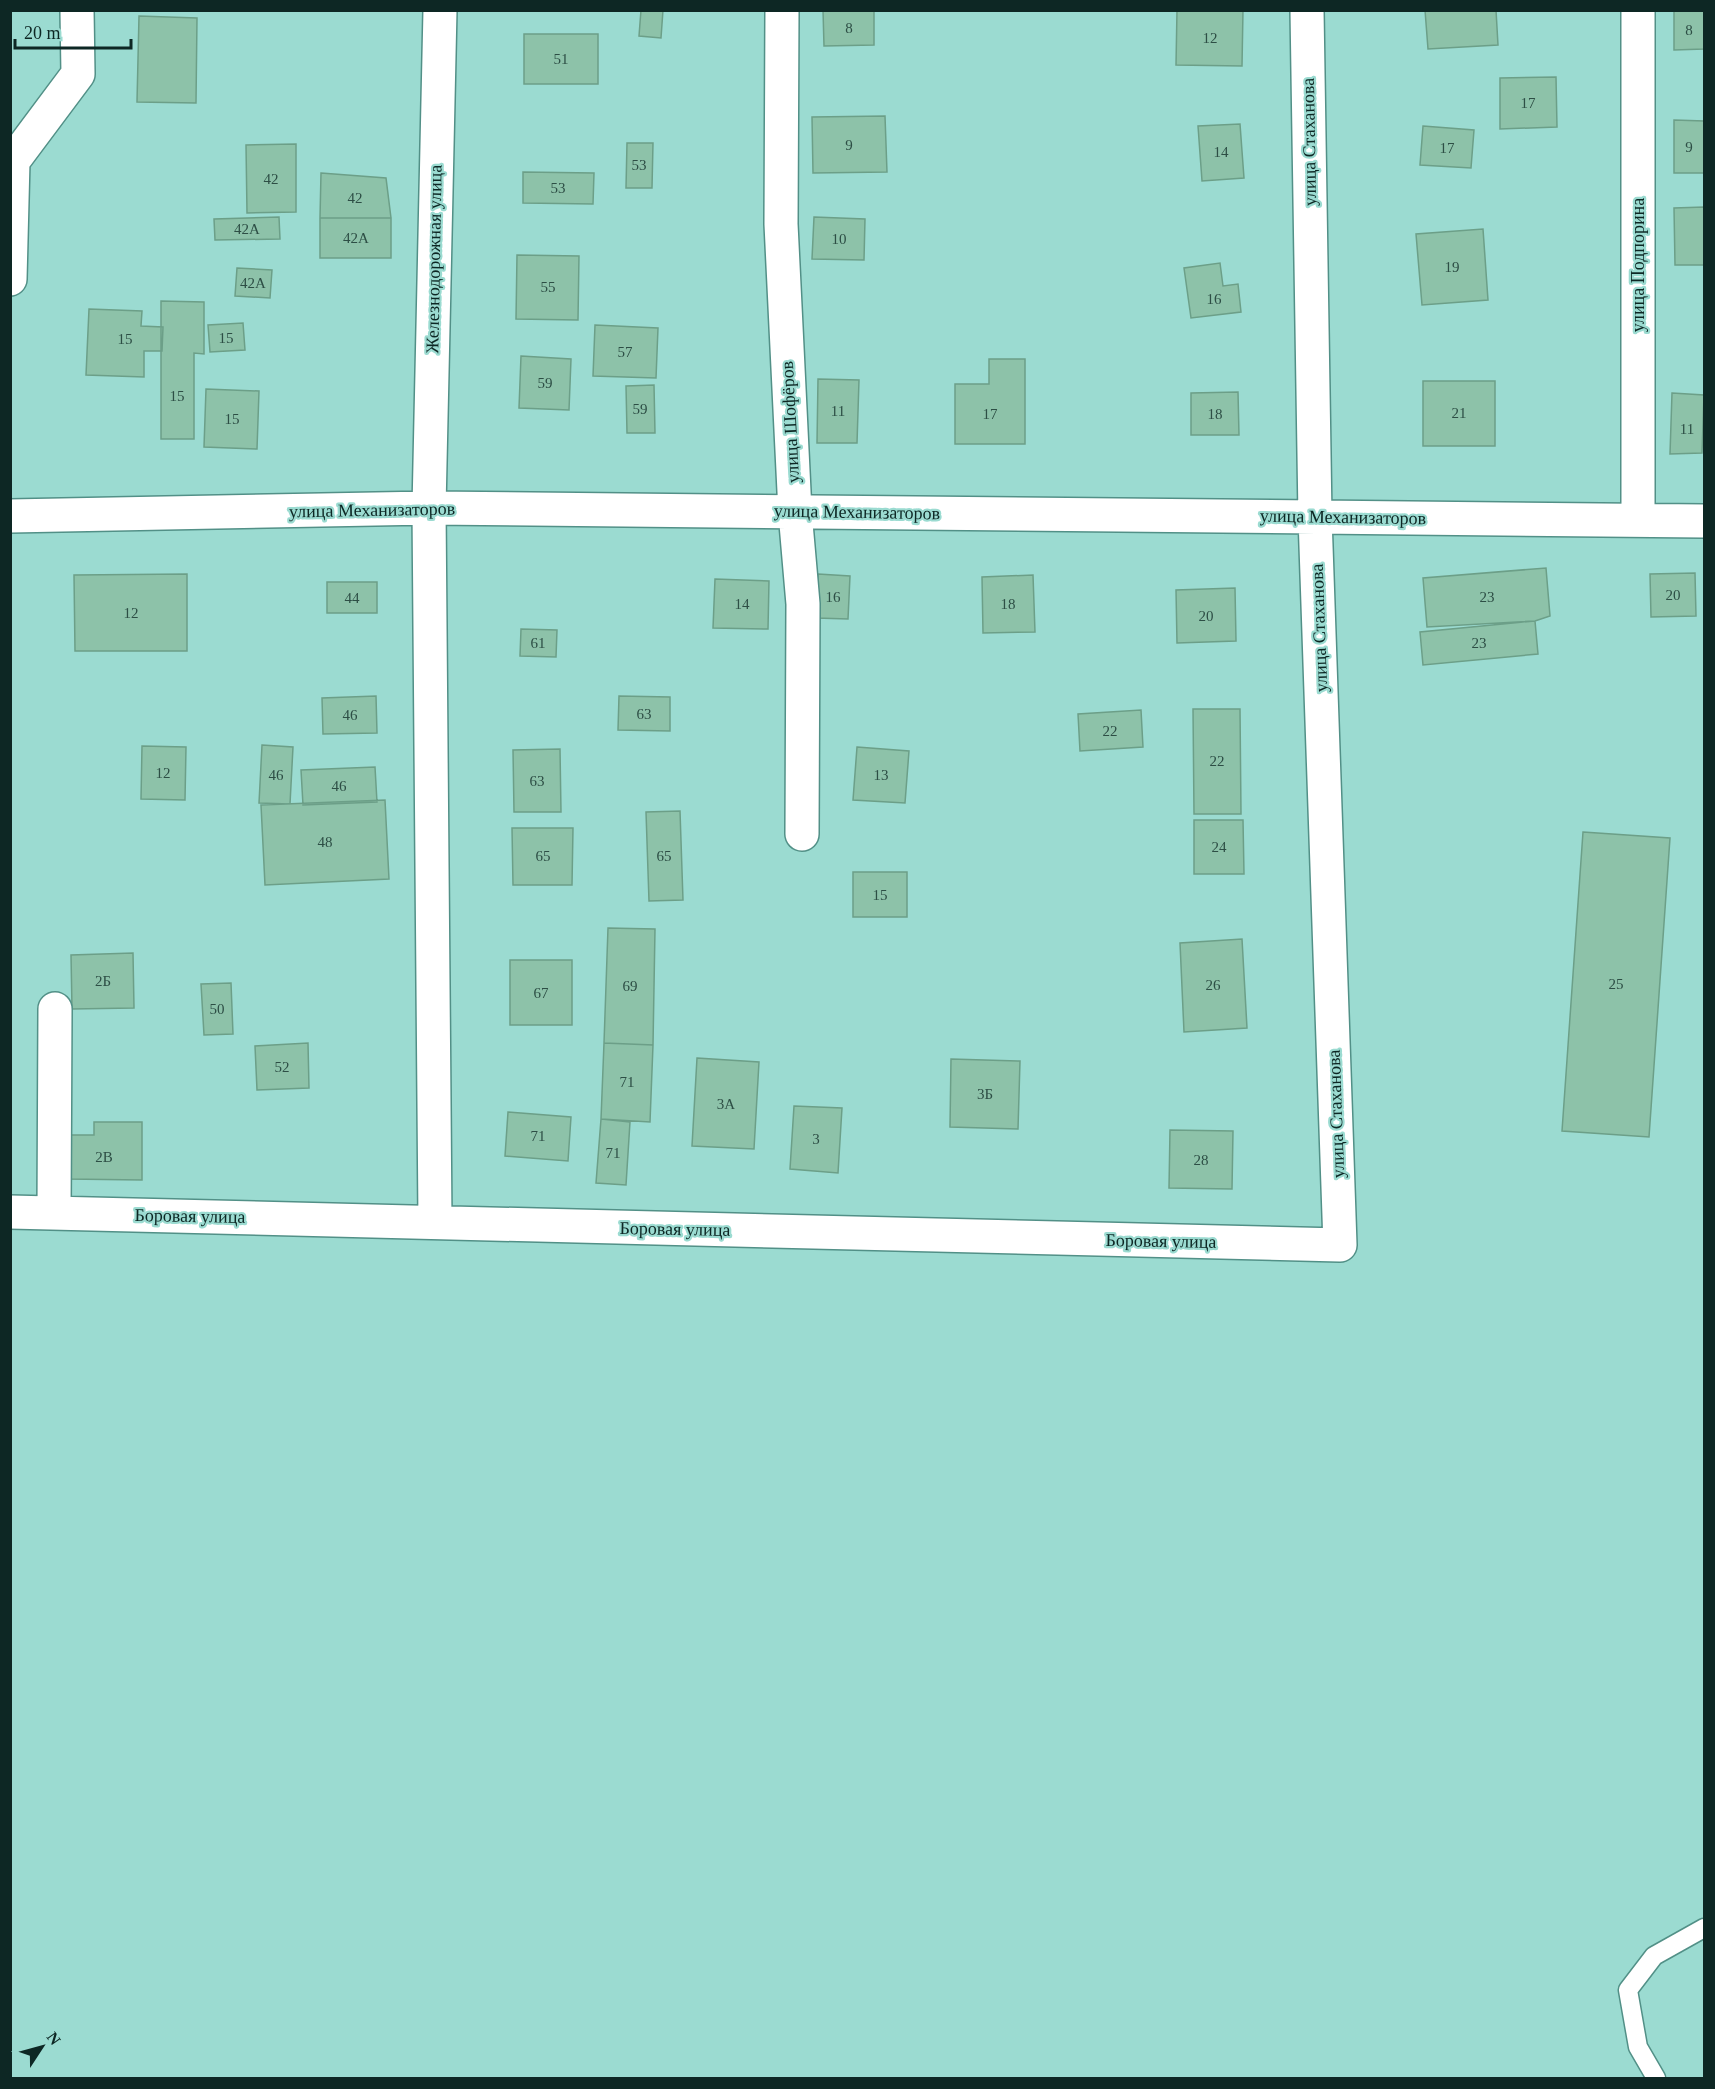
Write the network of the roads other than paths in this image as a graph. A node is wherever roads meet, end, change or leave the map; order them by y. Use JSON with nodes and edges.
{"nodes":[{"id":1,"x":77,"y":10,"type":"edge"},
{"id":2,"x":440,"y":10,"type":"edge"},
{"id":3,"x":782,"y":10,"type":"edge"},
{"id":4,"x":1307,"y":10,"type":"edge"},
{"id":5,"x":1638,"y":10,"type":"edge"},
{"id":6,"x":10,"y":279,"type":"edge"},
{"id":7,"x":429,"y":508,"type":"junction"},
{"id":8,"x":795,"y":512,"type":"junction"},
{"id":9,"x":10,"y":516,"type":"edge"},
{"id":10,"x":1315,"y":517,"type":"junction"},
{"id":11,"x":1638,"y":520,"type":"junction"},
{"id":12,"x":1704,"y":521,"type":"edge"},
{"id":13,"x":802,"y":834,"type":"dead end"},
{"id":14,"x":55,"y":1009,"type":"dead end"},
{"id":15,"x":10,"y":1212,"type":"edge"},
{"id":16,"x":54,"y":1213,"type":"junction"},
{"id":17,"x":435,"y":1222,"type":"junction"},
{"id":18,"x":1340,"y":1245,"type":"joint"},
{"id":19,"x":1704,"y":1928,"type":"edge"},
{"id":20,"x":1656,"y":2079,"type":"edge"}],
"edges":[{"from":1,"to":6,"type":"street"},
{"from":2,"to":7,"type":"street","name":"Железнодорожная улица"},
{"from":3,"to":8,"type":"street","name":"улица Шофёров"},
{"from":4,"to":10,"type":"street","name":"улица Стаханова"},
{"from":5,"to":11,"type":"street","name":"улица Подпорина"},
{"from":7,"to":8,"type":"street","name":"улица Механизаторов"},
{"from":7,"to":9,"type":"street","name":"улица Механизаторов"},
{"from":7,"to":17,"type":"street","name":"Железнодорожная улица"},
{"from":8,"to":10,"type":"street","name":"улица Механизаторов"},
{"from":8,"to":13,"type":"street","name":"улица Шофёров"},
{"from":10,"to":11,"type":"street","name":"улица Механизаторов"},
{"from":10,"to":18,"type":"street","name":"улица Стаханова"},
{"from":11,"to":12,"type":"street","name":"улица Механизаторов"},
{"from":14,"to":16,"type":"street"},
{"from":15,"to":16,"type":"street","name":"Боровая улица"},
{"from":16,"to":17,"type":"street","name":"Боровая улица"},
{"from":17,"to":18,"type":"street","name":"Боровая улица"},
{"from":19,"to":20,"type":"lane"}]}
